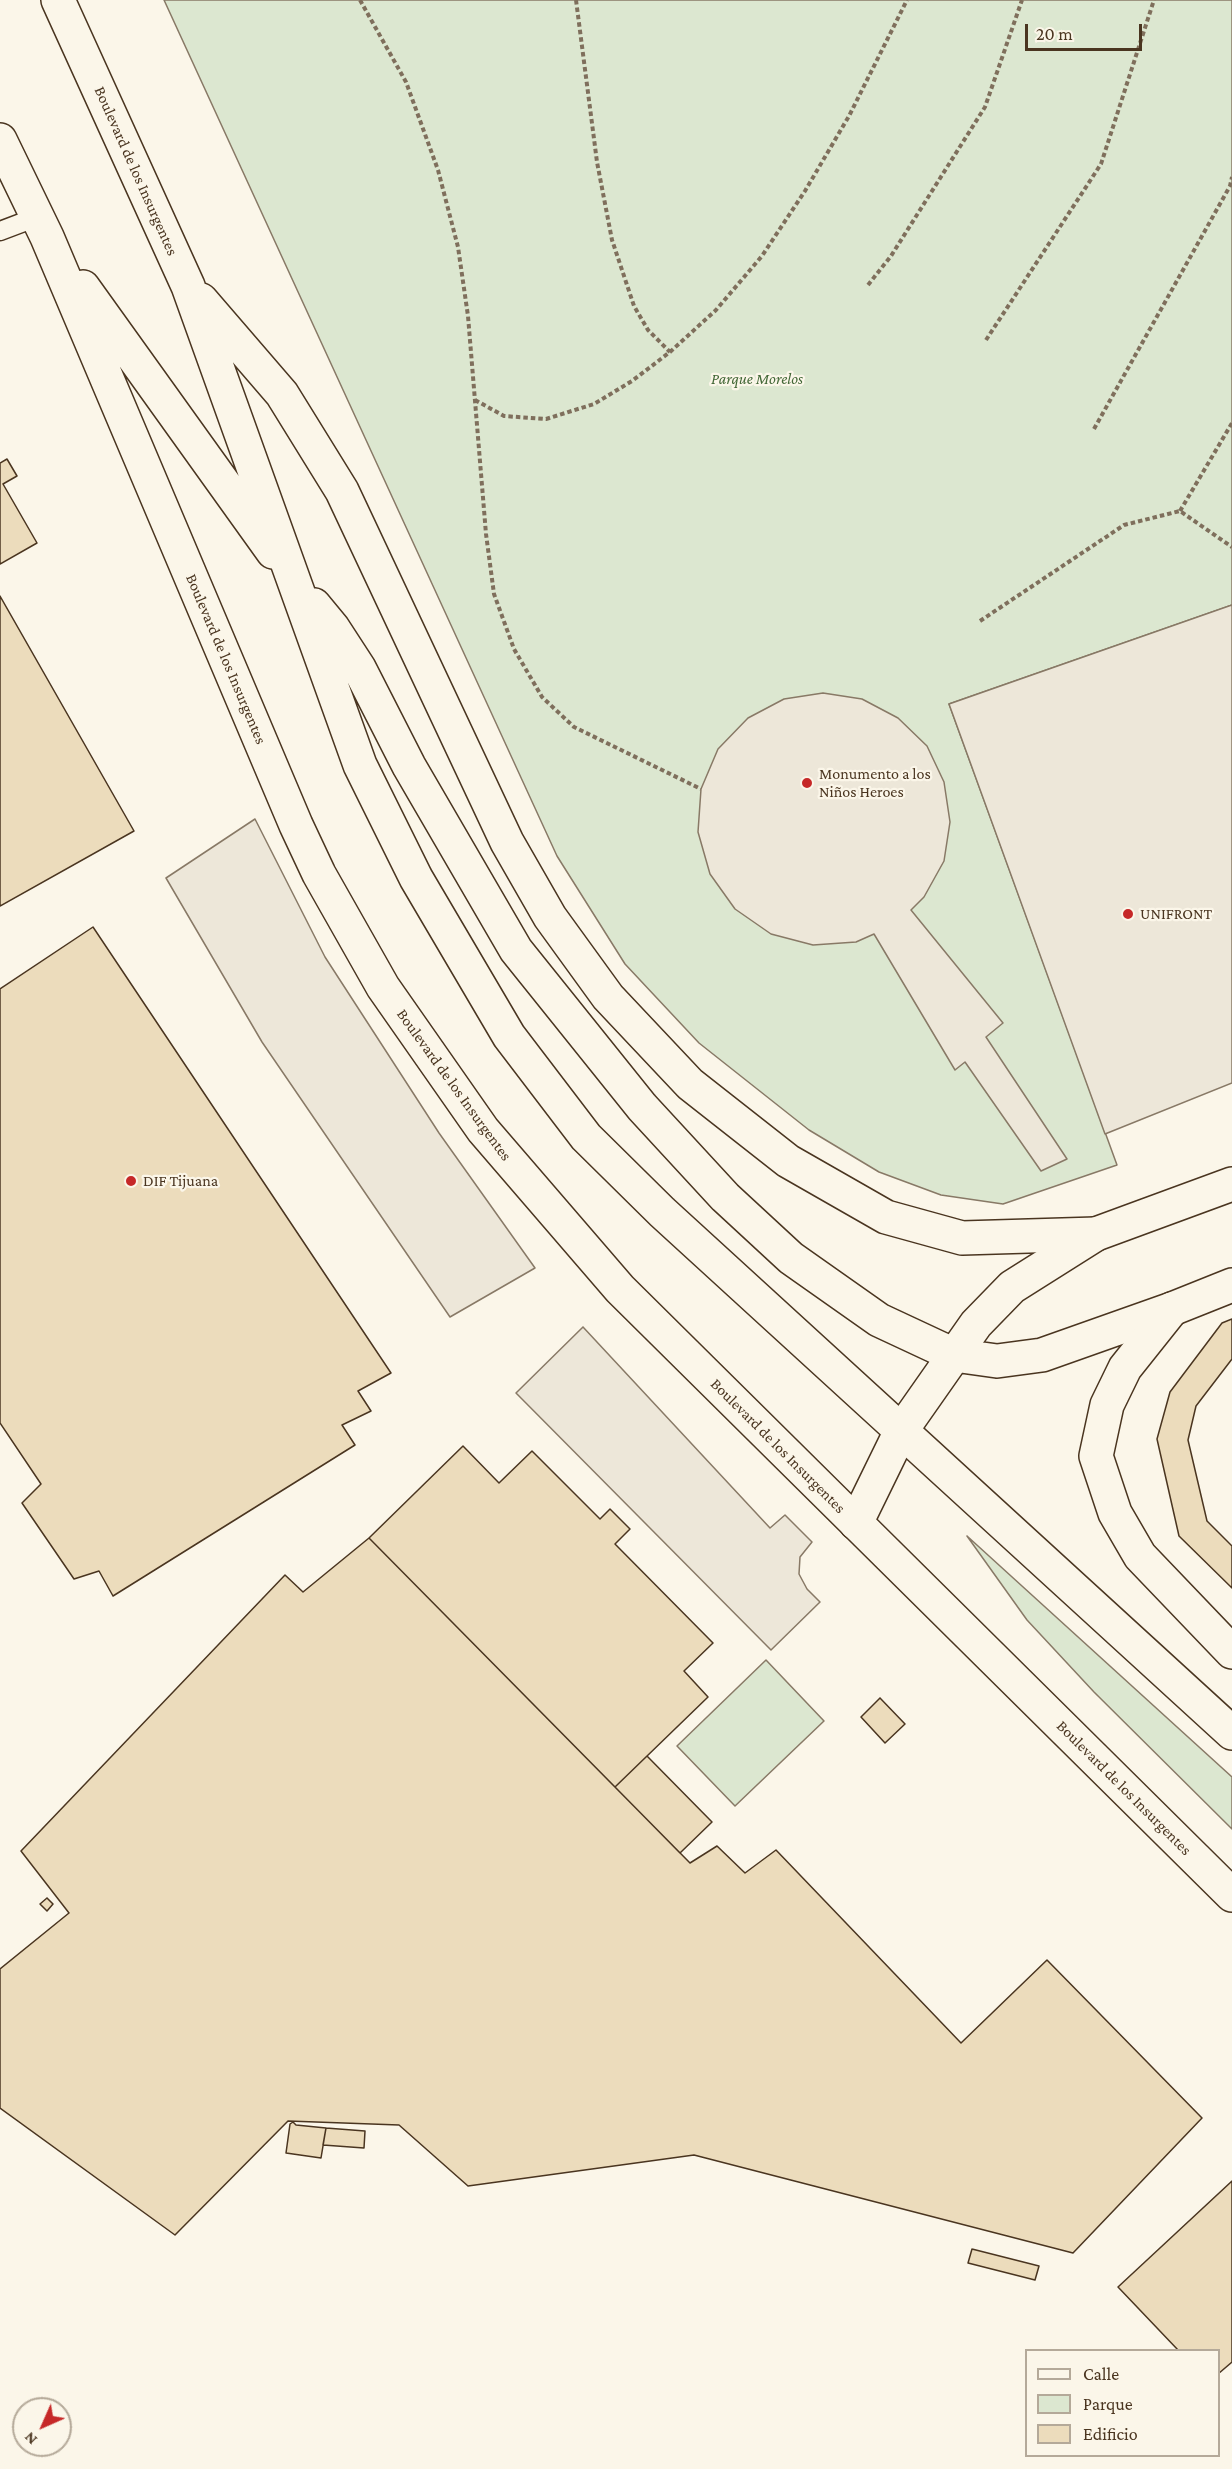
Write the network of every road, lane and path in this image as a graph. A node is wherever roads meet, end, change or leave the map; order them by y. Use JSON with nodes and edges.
{"nodes":[{"id":1,"x":58,"y":0,"type":"edge"},
{"id":2,"x":360,"y":0,"type":"edge"},
{"id":3,"x":576,"y":0,"type":"edge"},
{"id":4,"x":907,"y":0,"type":"edge"},
{"id":5,"x":1022,"y":0,"type":"edge"},
{"id":6,"x":1154,"y":0,"type":"edge"},
{"id":7,"x":0,"y":140,"type":"edge"},
{"id":8,"x":1232,"y":177,"type":"edge"},
{"id":9,"x":1231,"y":187,"type":"edge"},
{"id":10,"x":42,"y":227,"type":"junction"},
{"id":11,"x":0,"y":231,"type":"edge"},
{"id":12,"x":868,"y":285,"type":"dead end"},
{"id":13,"x":188,"y":286,"type":"junction"},
{"id":14,"x":986,"y":340,"type":"dead end"},
{"id":15,"x":670,"y":352,"type":"junction"},
{"id":16,"x":475,"y":400,"type":"junction"},
{"id":17,"x":1232,"y":423,"type":"edge"},
{"id":18,"x":1094,"y":429,"type":"dead end"},
{"id":19,"x":1180,"y":511,"type":"junction"},
{"id":20,"x":1232,"y":547,"type":"edge"},
{"id":21,"x":297,"y":585,"type":"junction"},
{"id":22,"x":980,"y":621,"type":"dead end"},
{"id":23,"x":701,"y":789,"type":"dead end"},
{"id":24,"x":1232,"y":1184,"type":"edge"},
{"id":25,"x":1096,"y":1234,"type":"junction"},
{"id":26,"x":1232,"y":1285,"type":"edge"},
{"id":27,"x":1172,"y":1309,"type":"junction"},
{"id":28,"x":954,"y":1355,"type":"junction"},
{"id":29,"x":901,"y":1431,"type":"junction"},
{"id":30,"x":856,"y":1523,"type":"junction"},
{"id":31,"x":1232,"y":1652,"type":"edge"},
{"id":32,"x":1232,"y":1733,"type":"edge"},
{"id":33,"x":1232,"y":1895,"type":"edge"}],
"edges":[{"from":1,"to":13,"type":"main road","name":"Boulevard de los Insurgentes"},
{"from":2,"to":16,"type":"path"},
{"from":3,"to":15,"type":"path"},
{"from":4,"to":15,"type":"path"},
{"from":5,"to":12,"type":"path"},
{"from":6,"to":14,"type":"path"},
{"from":7,"to":10,"type":"main road","name":"Boulevard de los Insurgentes"},
{"from":8,"to":9,"type":"path"},
{"from":9,"to":18,"type":"path"},
{"from":10,"to":11,"type":"lane"},
{"from":10,"to":21,"type":"main road"},
{"from":10,"to":30,"type":"main road","name":"Boulevard de los Insurgentes"},
{"from":13,"to":21,"type":"main road","name":"Boulevard de los Insurgentes"},
{"from":13,"to":25,"type":"main road"},
{"from":15,"to":16,"type":"path"},
{"from":16,"to":23,"type":"path"},
{"from":17,"to":19,"type":"path"},
{"from":19,"to":20,"type":"path"},
{"from":19,"to":22,"type":"path"},
{"from":21,"to":28,"type":"main road"},
{"from":21,"to":29,"type":"main road","name":"Boulevard de los Insurgentes"},
{"from":24,"to":25,"type":"main road"},
{"from":25,"to":28,"type":"main road"},
{"from":26,"to":27,"type":"main road"},
{"from":27,"to":28,"type":"main road"},
{"from":27,"to":31,"type":"main road"},
{"from":28,"to":29,"type":"main road"},
{"from":29,"to":30,"type":"main road"},
{"from":29,"to":32,"type":"main road","name":"Boulevard de los Insurgentes"},
{"from":30,"to":33,"type":"main road","name":"Boulevard de los Insurgentes"}]}
